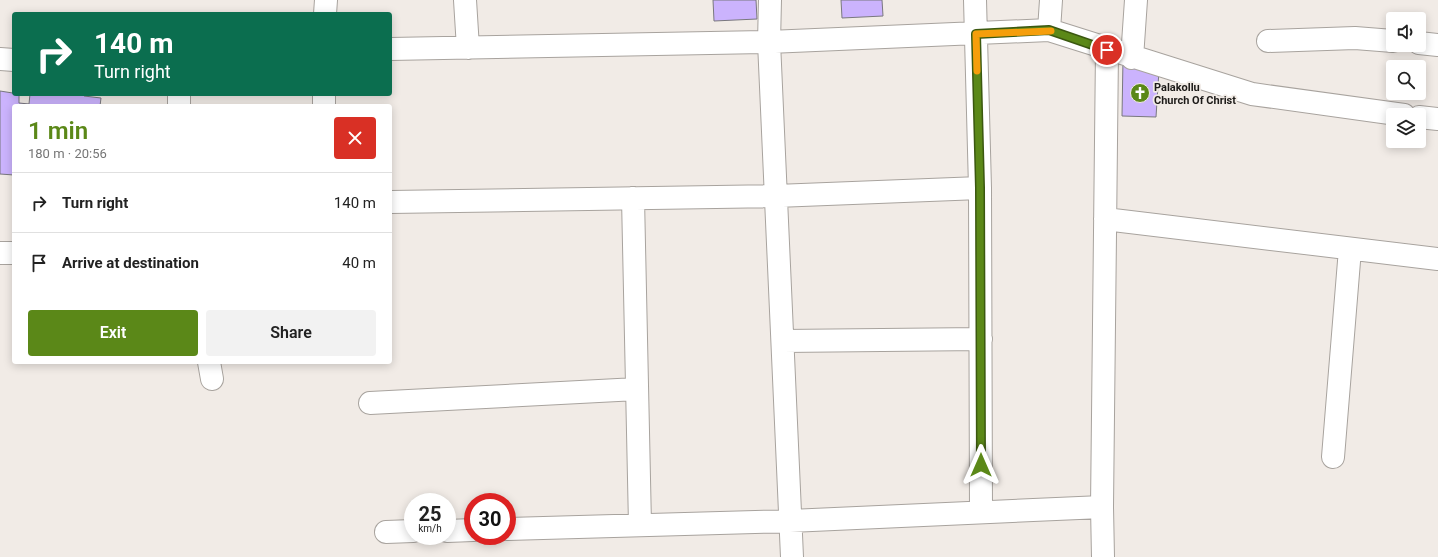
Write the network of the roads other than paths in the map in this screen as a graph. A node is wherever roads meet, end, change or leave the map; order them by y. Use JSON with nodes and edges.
{"nodes":[{"id":1,"x":326,"y":0,"type":"edge"},
{"id":2,"x":465,"y":0,"type":"edge"},
{"id":3,"x":770,"y":0,"type":"edge"},
{"id":4,"x":975,"y":0,"type":"edge"},
{"id":5,"x":1051,"y":0,"type":"edge"},
{"id":6,"x":1136,"y":0,"type":"edge"},
{"id":7,"x":325,"y":12,"type":"edge"},
{"id":8,"x":1049,"y":30,"type":"junction"},
{"id":9,"x":976,"y":34,"type":"junction"},
{"id":10,"x":1386,"y":40,"type":"edge"},
{"id":11,"x":1268,"y":41,"type":"dead end"},
{"id":12,"x":769,"y":42,"type":"junction"},
{"id":13,"x":1426,"y":44,"type":"edge"},
{"id":14,"x":1438,"y":45,"type":"edge"},
{"id":15,"x":468,"y":48,"type":"junction"},
{"id":16,"x":392,"y":49,"type":"edge"},
{"id":17,"x":1107,"y":50,"type":"junction"},
{"id":18,"x":1132,"y":58,"type":"junction"},
{"id":19,"x":0,"y":59,"type":"edge"},
{"id":20,"x":12,"y":60,"type":"edge"},
{"id":21,"x":1386,"y":113,"type":"edge"},
{"id":22,"x":1426,"y":118,"type":"edge"},
{"id":23,"x":1438,"y":119,"type":"edge"},
{"id":24,"x":980,"y":188,"type":"junction"},
{"id":25,"x":776,"y":196,"type":"junction"},
{"id":26,"x":633,"y":198,"type":"junction"},
{"id":27,"x":392,"y":202,"type":"edge"},
{"id":28,"x":1105,"y":219,"type":"junction"},
{"id":29,"x":1350,"y":249,"type":"junction"},
{"id":30,"x":0,"y":253,"type":"edge"},
{"id":31,"x":12,"y":253,"type":"edge"},
{"id":32,"x":1438,"y":259,"type":"edge"},
{"id":33,"x":981,"y":339,"type":"junction"},
{"id":34,"x":783,"y":341,"type":"junction"},
{"id":35,"x":637,"y":389,"type":"junction"},
{"id":36,"x":370,"y":403,"type":"dead end"},
{"id":37,"x":1333,"y":457,"type":"dead end"},
{"id":38,"x":1102,"y":507,"type":"junction"},
{"id":39,"x":981,"y":512,"type":"junction"},
{"id":40,"x":790,"y":520,"type":"junction"},
{"id":41,"x":640,"y":525,"type":"junction"},
{"id":42,"x":516,"y":529,"type":"edge"},
{"id":43,"x":386,"y":532,"type":"dead end"},
{"id":44,"x":404,"y":532,"type":"edge"},
{"id":45,"x":792,"y":557,"type":"edge"},
{"id":46,"x":1103,"y":557,"type":"edge"}],
"edges":[{"from":1,"to":7,"type":"street"},
{"from":2,"to":15,"type":"street"},
{"from":3,"to":12,"type":"street"},
{"from":4,"to":9,"type":"street"},
{"from":5,"to":8,"type":"street"},
{"from":6,"to":18,"type":"street"},
{"from":8,"to":9,"type":"street"},
{"from":8,"to":17,"type":"street"},
{"from":9,"to":12,"type":"street"},
{"from":9,"to":24,"type":"street"},
{"from":10,"to":11,"type":"street"},
{"from":12,"to":15,"type":"street"},
{"from":12,"to":25,"type":"street"},
{"from":13,"to":14,"type":"street"},
{"from":15,"to":16,"type":"street"},
{"from":17,"to":18,"type":"street"},
{"from":17,"to":28,"type":"street"},
{"from":18,"to":21,"type":"street"},
{"from":19,"to":20,"type":"street"},
{"from":22,"to":23,"type":"street"},
{"from":24,"to":25,"type":"street"},
{"from":24,"to":33,"type":"street"},
{"from":25,"to":26,"type":"street"},
{"from":25,"to":34,"type":"street"},
{"from":26,"to":27,"type":"street"},
{"from":26,"to":35,"type":"street"},
{"from":28,"to":29,"type":"street"},
{"from":28,"to":38,"type":"street"},
{"from":29,"to":32,"type":"street"},
{"from":29,"to":37,"type":"street"},
{"from":30,"to":31,"type":"street"},
{"from":33,"to":34,"type":"street"},
{"from":33,"to":39,"type":"street"},
{"from":34,"to":40,"type":"street"},
{"from":35,"to":36,"type":"street"},
{"from":35,"to":41,"type":"street"},
{"from":38,"to":39,"type":"street"},
{"from":38,"to":46,"type":"street"},
{"from":39,"to":40,"type":"street"},
{"from":40,"to":41,"type":"street"},
{"from":40,"to":45,"type":"street"},
{"from":41,"to":42,"type":"street"},
{"from":43,"to":44,"type":"street"}]}
